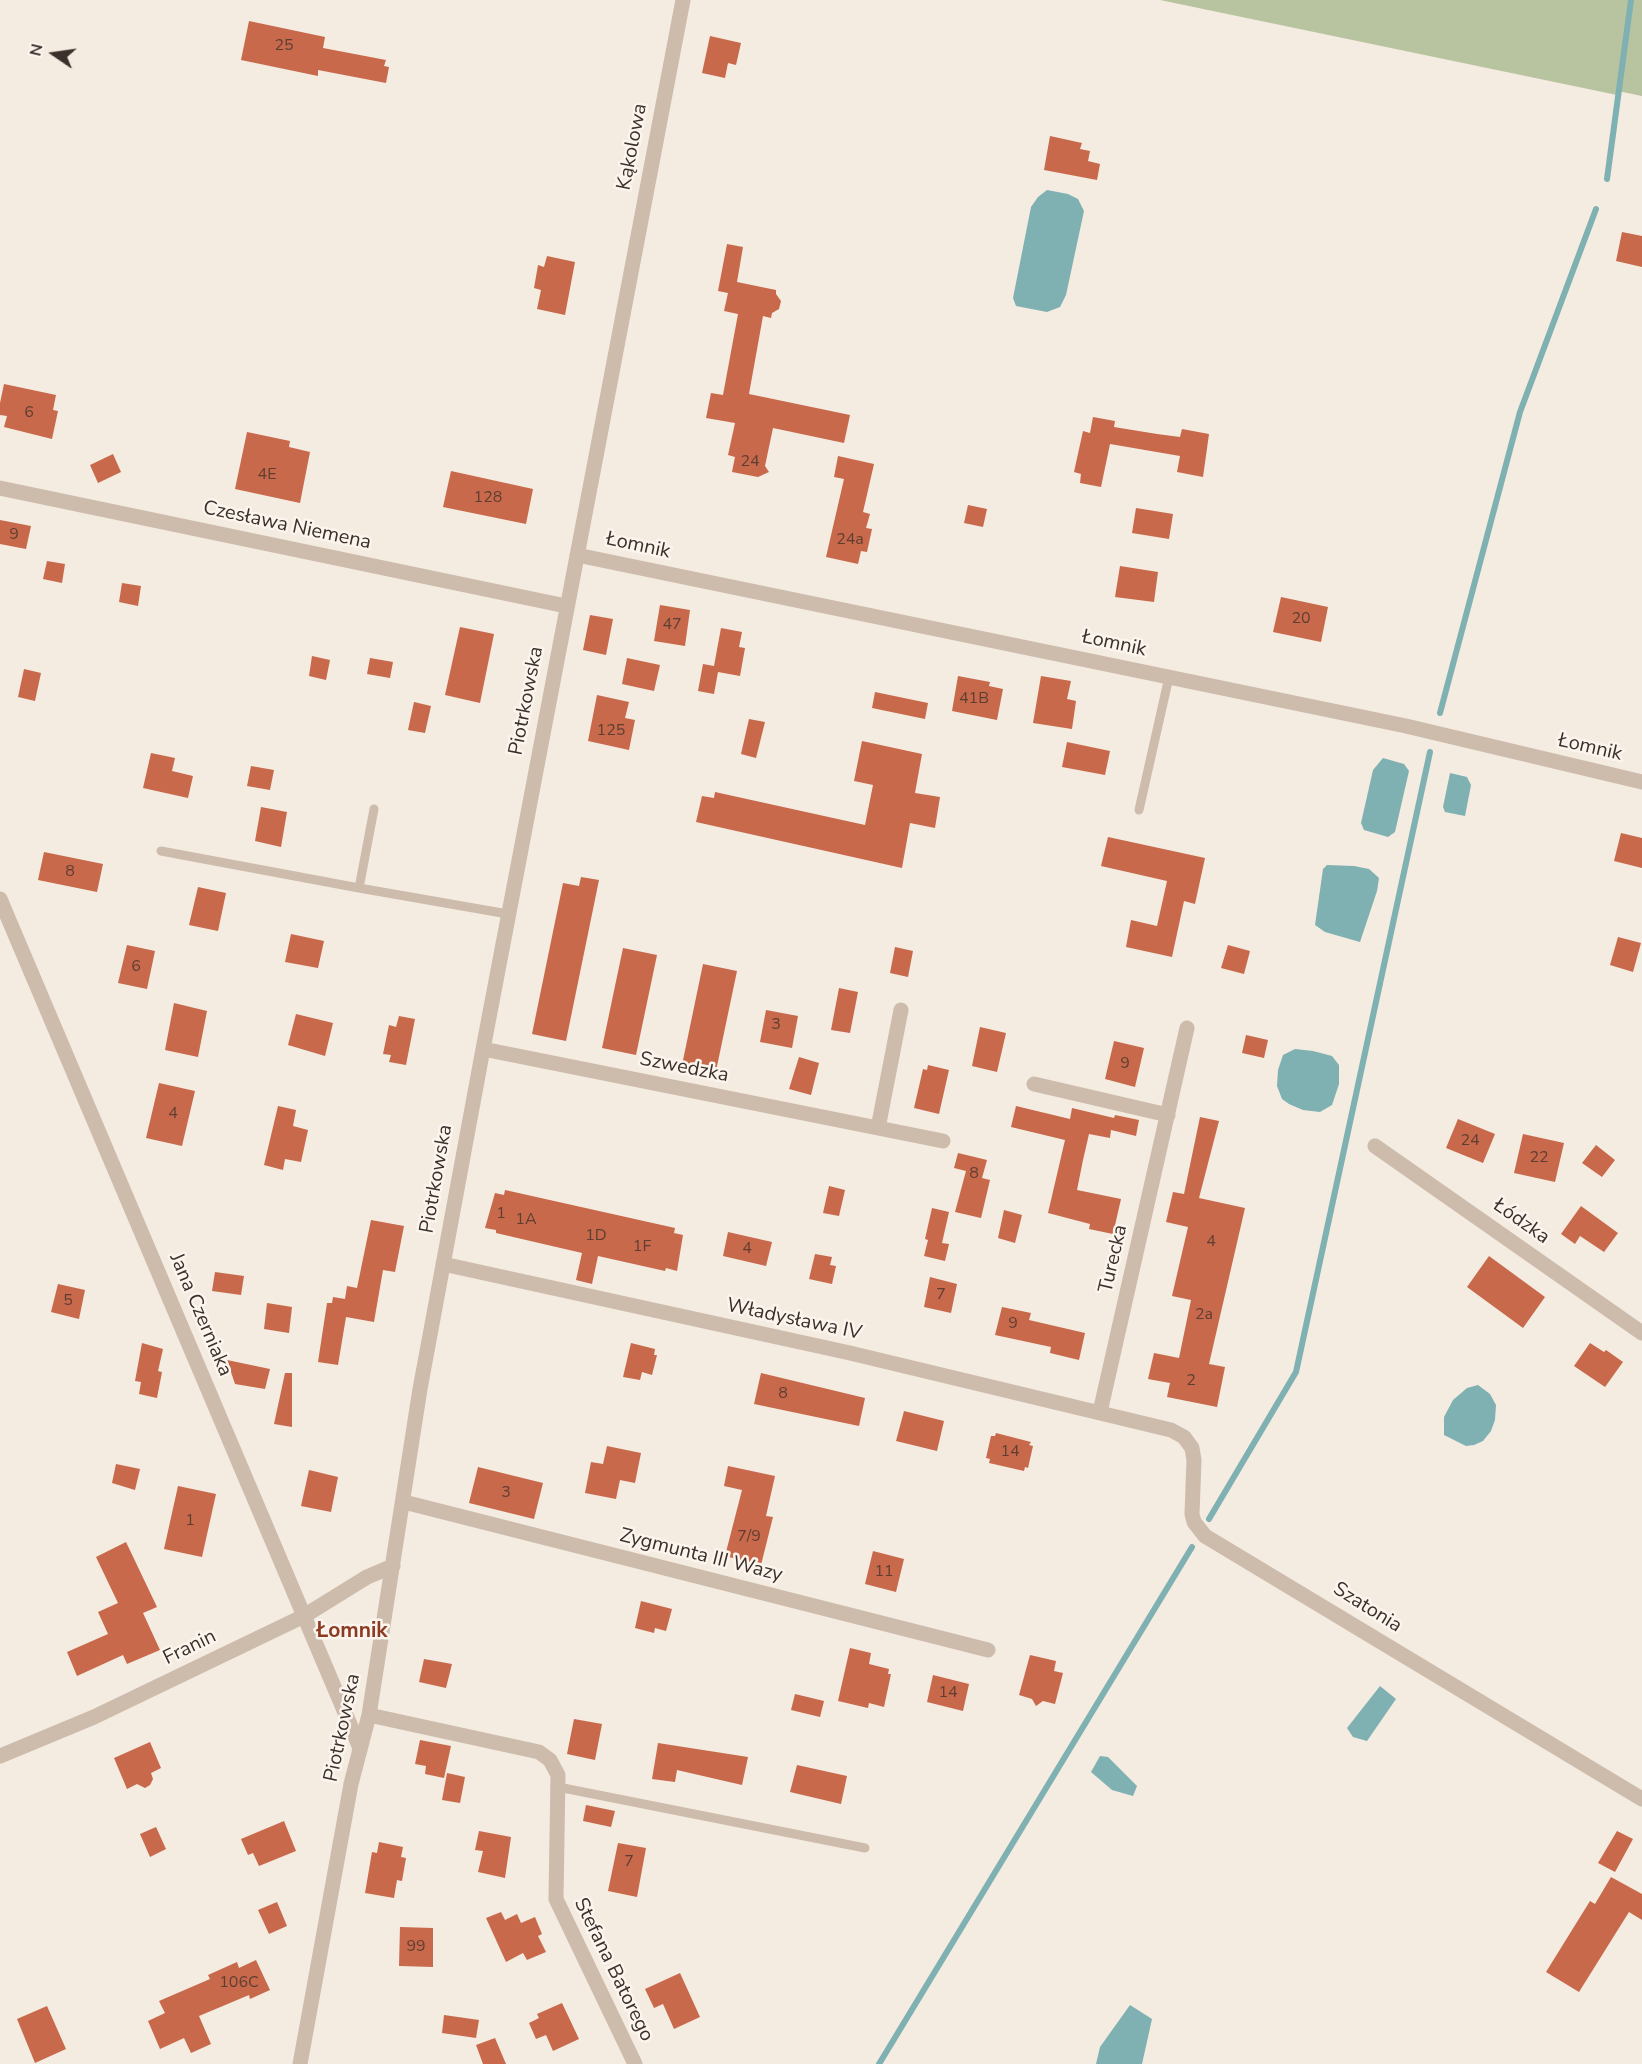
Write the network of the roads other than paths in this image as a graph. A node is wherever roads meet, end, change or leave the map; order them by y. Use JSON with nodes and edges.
{"nodes":[{"id":1,"x":683,"y":0,"type":"edge"},
{"id":2,"x":624,"y":303,"type":"joint"},
{"id":3,"x":0,"y":488,"type":"edge"},
{"id":4,"x":577,"y":555,"type":"junction"},
{"id":5,"x":566,"y":606,"type":"junction"},
{"id":6,"x":1169,"y":677,"type":"junction"},
{"id":7,"x":1642,"y":782,"type":"edge"},
{"id":8,"x":374,"y":809,"type":"dead end"},
{"id":9,"x":1139,"y":810,"type":"dead end"},
{"id":10,"x":161,"y":851,"type":"dead end"},
{"id":11,"x":359,"y":888,"type":"junction"},
{"id":12,"x":0,"y":899,"type":"edge"},
{"id":13,"x":508,"y":914,"type":"junction"},
{"id":14,"x":901,"y":1010,"type":"dead end"},
{"id":15,"x":1187,"y":1028,"type":"dead end"},
{"id":16,"x":483,"y":1049,"type":"junction"},
{"id":17,"x":1034,"y":1084,"type":"dead end"},
{"id":18,"x":1168,"y":1115,"type":"junction"},
{"id":19,"x":878,"y":1128,"type":"junction"},
{"id":20,"x":943,"y":1141,"type":"dead end"},
{"id":21,"x":1375,"y":1146,"type":"dead end"},
{"id":22,"x":443,"y":1264,"type":"junction"},
{"id":23,"x":1642,"y":1332,"type":"edge"},
{"id":24,"x":1101,"y":1412,"type":"junction"},
{"id":25,"x":1134,"y":1421,"type":"joint"},
{"id":26,"x":404,"y":1502,"type":"junction"},
{"id":27,"x":393,"y":1566,"type":"junction"},
{"id":28,"x":304,"y":1616,"type":"junction"},
{"id":29,"x":988,"y":1650,"type":"dead end"},
{"id":30,"x":369,"y":1715,"type":"junction"},
{"id":31,"x":360,"y":1748,"type":"junction"},
{"id":32,"x":0,"y":1756,"type":"edge"},
{"id":33,"x":558,"y":1787,"type":"junction"},
{"id":34,"x":1642,"y":1799,"type":"edge"},
{"id":35,"x":865,"y":1848,"type":"dead end"},
{"id":36,"x":300,"y":2064,"type":"edge"},
{"id":37,"x":635,"y":2064,"type":"edge"}],
"edges":[{"from":1,"to":2,"type":"street","name":"Kąkolowa"},
{"from":2,"to":4,"type":"street","name":"Piotrkowska"},
{"from":3,"to":5,"type":"street","name":"Czesława Niemena"},
{"from":4,"to":5,"type":"street","name":"Piotrkowska"},
{"from":4,"to":6,"type":"street","name":"Łomnik"},
{"from":5,"to":13,"type":"street","name":"Piotrkowska"},
{"from":6,"to":7,"type":"street","name":"Łomnik"},
{"from":6,"to":9,"type":"lane"},
{"from":8,"to":11,"type":"lane"},
{"from":10,"to":11,"type":"lane"},
{"from":11,"to":13,"type":"lane"},
{"from":12,"to":28,"type":"street","name":"Jana Czerniaka"},
{"from":13,"to":16,"type":"street","name":"Piotrkowska"},
{"from":14,"to":19,"type":"street"},
{"from":15,"to":18,"type":"street","name":"Turecka"},
{"from":16,"to":19,"type":"street","name":"Szwedzka"},
{"from":16,"to":22,"type":"street","name":"Piotrkowska"},
{"from":17,"to":18,"type":"street"},
{"from":18,"to":24,"type":"street","name":"Turecka"},
{"from":19,"to":20,"type":"street","name":"Szwedzka"},
{"from":21,"to":23,"type":"street","name":"Łódzka"},
{"from":22,"to":24,"type":"street","name":"Władysława IV"},
{"from":22,"to":26,"type":"street","name":"Piotrkowska"},
{"from":24,"to":25,"type":"street","name":"Władysława IV"},
{"from":25,"to":34,"type":"street","name":"Szatonia"},
{"from":26,"to":27,"type":"street","name":"Piotrkowska"},
{"from":26,"to":29,"type":"street","name":"Zygmunta III Wazy"},
{"from":27,"to":28,"type":"street","name":"Franin"},
{"from":27,"to":30,"type":"street","name":"Piotrkowska"},
{"from":28,"to":31,"type":"street","name":"Jana Czerniaka"},
{"from":28,"to":32,"type":"street","name":"Franin"},
{"from":30,"to":31,"type":"street","name":"Piotrkowska"},
{"from":30,"to":33,"type":"street","name":"Stefana Batorego"},
{"from":31,"to":36,"type":"street","name":"Piotrkowska"},
{"from":33,"to":35,"type":"lane"},
{"from":33,"to":37,"type":"street","name":"Stefana Batorego"}]}
